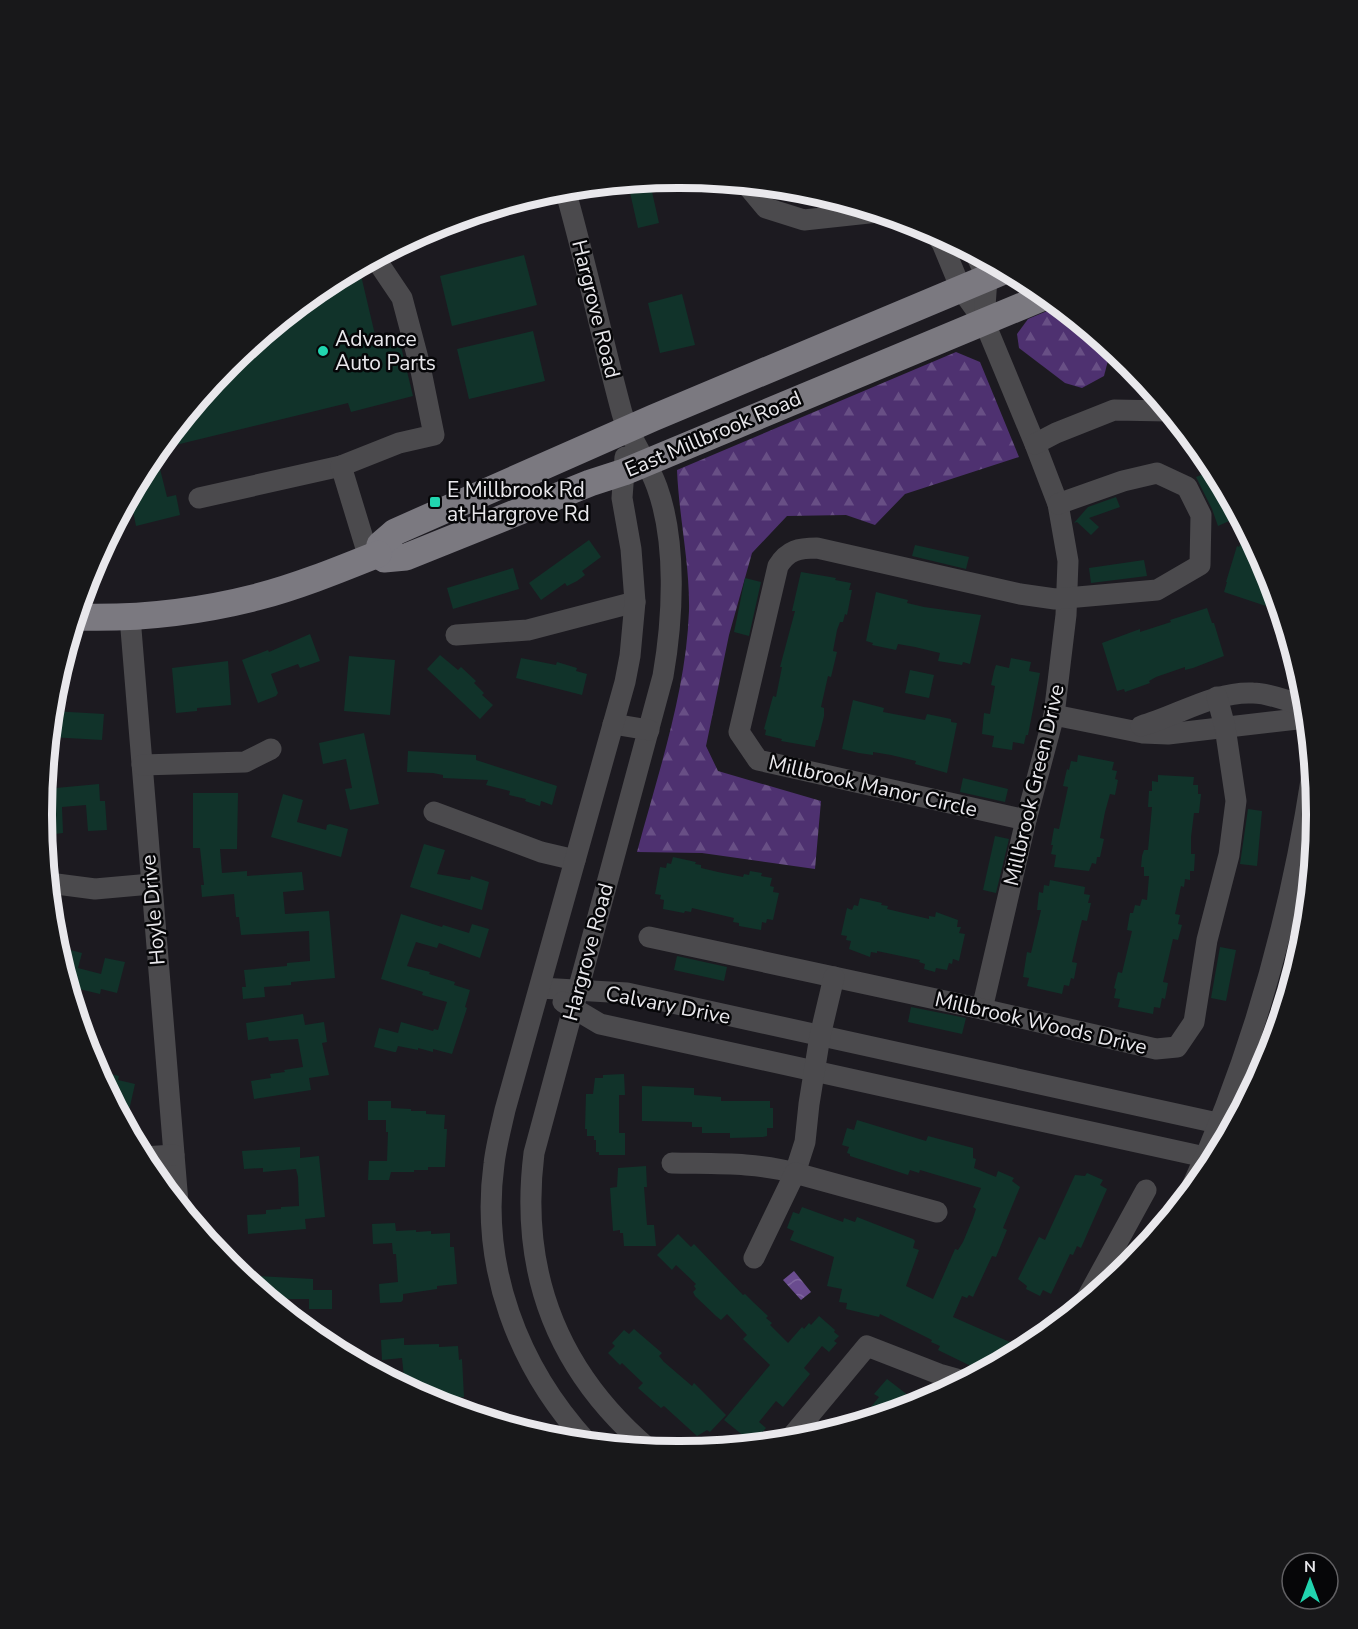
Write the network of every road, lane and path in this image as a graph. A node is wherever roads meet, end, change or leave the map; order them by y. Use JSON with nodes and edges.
{"nodes":[{"id":1,"x":753,"y":192,"type":"edge"},
{"id":2,"x":567,"y":198,"type":"edge"},
{"id":3,"x":858,"y":214,"type":"edge"},
{"id":4,"x":944,"y":247,"type":"edge"},
{"id":5,"x":380,"y":265,"type":"edge"},
{"id":6,"x":988,"y":270,"type":"edge"},
{"id":7,"x":990,"y":271,"type":"edge"},
{"id":8,"x":961,"y":289,"type":"junction"},
{"id":9,"x":1036,"y":300,"type":"edge"},
{"id":10,"x":984,"y":321,"type":"junction"},
{"id":11,"x":1158,"y":411,"type":"edge"},
{"id":12,"x":627,"y":430,"type":"junction"},
{"id":13,"x":1035,"y":444,"type":"junction"},
{"id":14,"x":341,"y":466,"type":"junction"},
{"id":15,"x":634,"y":468,"type":"junction"},
{"id":16,"x":199,"y":498,"type":"dead end"},
{"id":17,"x":1058,"y":504,"type":"junction"},
{"id":18,"x":374,"y":556,"type":"junction"},
{"id":19,"x":1067,"y":598,"type":"junction"},
{"id":20,"x":635,"y":602,"type":"junction"},
{"id":21,"x":85,"y":617,"type":"edge"},
{"id":22,"x":130,"y":617,"type":"junction"},
{"id":23,"x":456,"y":635,"type":"dead end"},
{"id":24,"x":1217,"y":697,"type":"junction"},
{"id":25,"x":1295,"y":703,"type":"edge"},
{"id":26,"x":1054,"y":715,"type":"junction"},
{"id":27,"x":1298,"y":719,"type":"edge"},
{"id":28,"x":613,"y":724,"type":"junction"},
{"id":29,"x":1226,"y":727,"type":"junction"},
{"id":30,"x":649,"y":730,"type":"junction"},
{"id":31,"x":1128,"y":730,"type":"junction"},
{"id":32,"x":271,"y":749,"type":"dead end"},
{"id":33,"x":142,"y":765,"type":"junction"},
{"id":34,"x":1306,"y":811,"type":"edge"},
{"id":35,"x":434,"y":812,"type":"dead end"},
{"id":36,"x":1026,"y":820,"type":"junction"},
{"id":37,"x":575,"y":860,"type":"junction"},
{"id":38,"x":57,"y":884,"type":"edge"},
{"id":39,"x":151,"y":884,"type":"junction"},
{"id":40,"x":649,"y":937,"type":"dead end"},
{"id":41,"x":834,"y":977,"type":"junction"},
{"id":42,"x":540,"y":988,"type":"junction"},
{"id":43,"x":576,"y":999,"type":"junction"},
{"id":44,"x":982,"y":1009,"type":"junction"},
{"id":45,"x":820,"y":1036,"type":"junction"},
{"id":46,"x":813,"y":1079,"type":"junction"},
{"id":47,"x":1227,"y":1119,"type":"edge"},
{"id":48,"x":1224,"y":1125,"type":"edge"},
{"id":49,"x":174,"y":1155,"type":"junction"},
{"id":50,"x":154,"y":1156,"type":"edge"},
{"id":51,"x":1204,"y":1157,"type":"edge"},
{"id":52,"x":672,"y":1163,"type":"dead end"},
{"id":53,"x":795,"y":1173,"type":"junction"},
{"id":54,"x":177,"y":1189,"type":"edge"},
{"id":55,"x":1146,"y":1190,"type":"dead end"},
{"id":56,"x":937,"y":1212,"type":"dead end"},
{"id":57,"x":754,"y":1258,"type":"dead end"},
{"id":58,"x":1095,"y":1283,"type":"edge"},
{"id":59,"x":952,"y":1378,"type":"edge"},
{"id":60,"x":797,"y":1430,"type":"edge"},
{"id":61,"x":579,"y":1433,"type":"edge"},
{"id":62,"x":641,"y":1440,"type":"edge"}],
"edges":[{"from":1,"to":3,"type":"street"},
{"from":2,"to":12,"type":"street","name":"Hargrove Road"},
{"from":4,"to":8,"type":"street"},
{"from":5,"to":14,"type":"street"},
{"from":6,"to":8,"type":"main road","name":"East Millbrook Road"},
{"from":7,"to":10,"type":"street"},
{"from":8,"to":10,"type":"street"},
{"from":8,"to":12,"type":"main road","name":"East Millbrook Road"},
{"from":9,"to":10,"type":"main road","name":"East Millbrook Road"},
{"from":10,"to":13,"type":"street","name":"Millbrook Green Drive"},
{"from":10,"to":15,"type":"main road","name":"East Millbrook Road"},
{"from":11,"to":13,"type":"street"},
{"from":12,"to":15,"type":"street","name":"Hargrove Road"},
{"from":12,"to":18,"type":"main road","name":"East Millbrook Road"},
{"from":13,"to":17,"type":"street","name":"Millbrook Green Drive"},
{"from":14,"to":16,"type":"street"},
{"from":14,"to":18,"type":"street"},
{"from":15,"to":18,"type":"main road","name":"East Millbrook Road"},
{"from":15,"to":20,"type":"street","name":"Hargrove Road"},
{"from":15,"to":30,"type":"street","name":"Hargrove Road"},
{"from":17,"to":19,"type":"street","name":"Millbrook Green Drive"},
{"from":17,"to":19,"type":"street"},
{"from":18,"to":22,"type":"main road","name":"East Millbrook Road"},
{"from":19,"to":26,"type":"street","name":"Millbrook Green Drive"},
{"from":19,"to":36,"type":"street","name":"Millbrook Manor Circle"},
{"from":20,"to":23,"type":"street"},
{"from":20,"to":28,"type":"street","name":"Hargrove Road"},
{"from":21,"to":22,"type":"main road","name":"East Millbrook Road"},
{"from":22,"to":33,"type":"street","name":"Hoyle Drive"},
{"from":24,"to":25,"type":"street"},
{"from":24,"to":29,"type":"street","name":"Millbrook Woods Drive"},
{"from":24,"to":31,"type":"street"},
{"from":26,"to":31,"type":"street"},
{"from":26,"to":36,"type":"street","name":"Millbrook Green Drive"},
{"from":27,"to":29,"type":"street"},
{"from":28,"to":30,"type":"street"},
{"from":28,"to":37,"type":"street","name":"Hargrove Road"},
{"from":29,"to":31,"type":"street"},
{"from":29,"to":44,"type":"street","name":"Millbrook Woods Drive"},
{"from":30,"to":43,"type":"street","name":"Hargrove Road"},
{"from":32,"to":33,"type":"street"},
{"from":33,"to":39,"type":"street","name":"Hoyle Drive"},
{"from":34,"to":47,"type":"street"},
{"from":35,"to":37,"type":"street"},
{"from":36,"to":44,"type":"street","name":"Millbrook Green Drive"},
{"from":37,"to":42,"type":"street","name":"Hargrove Road"},
{"from":38,"to":39,"type":"street"},
{"from":39,"to":49,"type":"street","name":"Hoyle Drive"},
{"from":40,"to":41,"type":"street","name":"Millbrook Woods Drive"},
{"from":41,"to":44,"type":"street","name":"Millbrook Woods Drive"},
{"from":41,"to":45,"type":"street"},
{"from":42,"to":43,"type":"street","name":"Calvary Drive"},
{"from":42,"to":61,"type":"street","name":"Hargrove Road"},
{"from":43,"to":45,"type":"street","name":"Calvary Drive"},
{"from":43,"to":46,"type":"street","name":"Calvary Drive"},
{"from":43,"to":62,"type":"street","name":"Hargrove Road"},
{"from":45,"to":46,"type":"street"},
{"from":45,"to":48,"type":"street","name":"Calvary Drive"},
{"from":46,"to":51,"type":"street","name":"Calvary Drive"},
{"from":46,"to":53,"type":"street"},
{"from":49,"to":50,"type":"street"},
{"from":49,"to":54,"type":"street","name":"Hoyle Drive"},
{"from":52,"to":53,"type":"street"},
{"from":53,"to":56,"type":"street"},
{"from":53,"to":57,"type":"street"},
{"from":55,"to":58,"type":"street"},
{"from":59,"to":60,"type":"street"}]}
